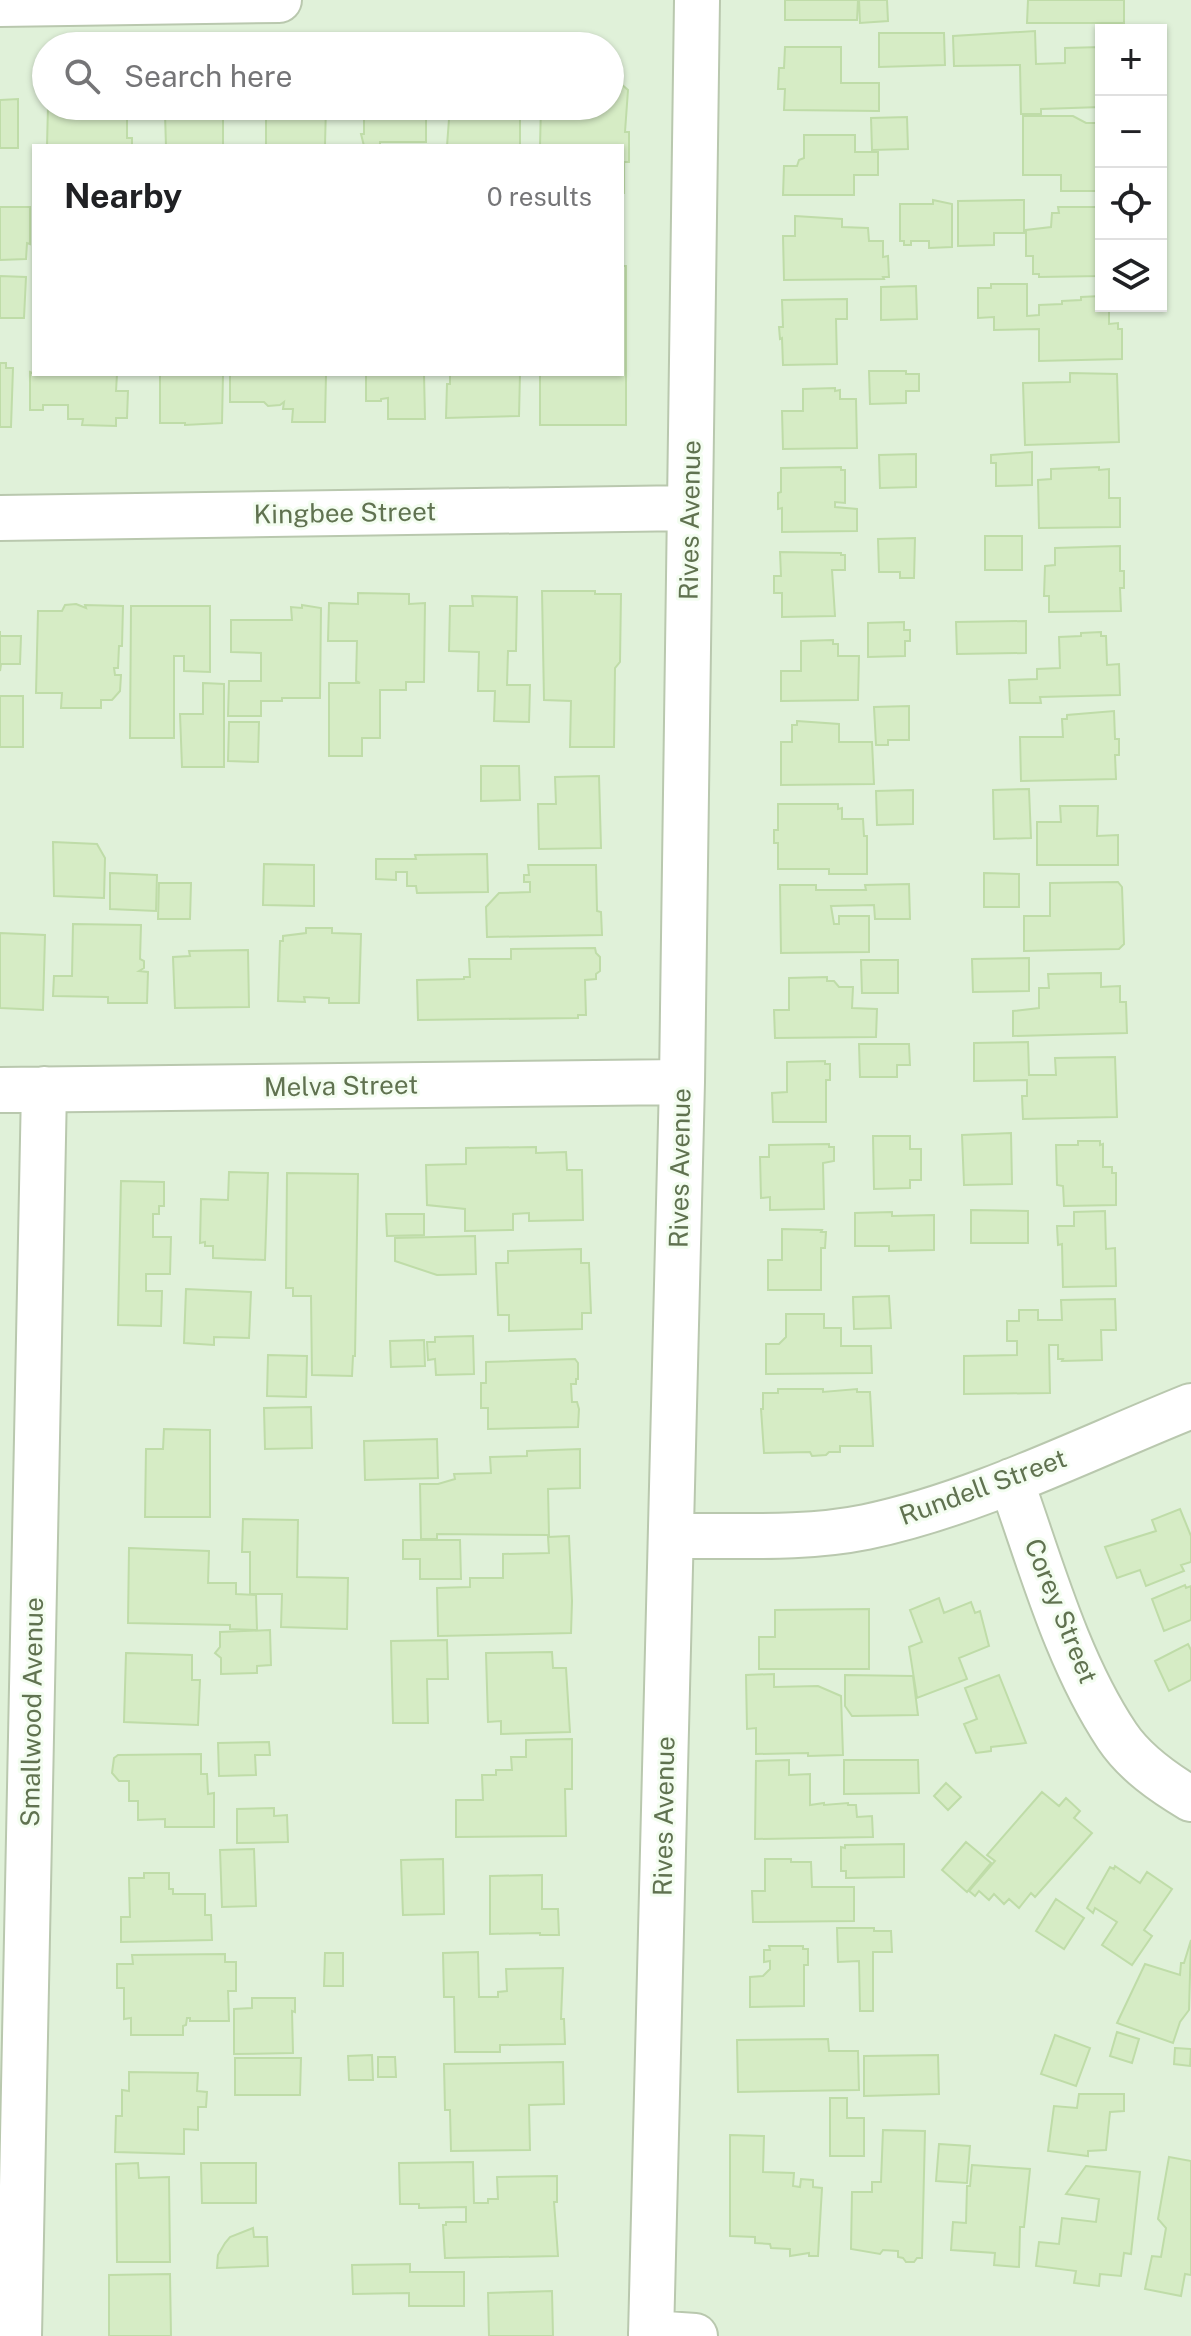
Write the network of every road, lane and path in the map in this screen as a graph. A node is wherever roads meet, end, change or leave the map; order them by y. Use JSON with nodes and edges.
{"nodes":[{"id":1,"x":279,"y":0,"type":"edge"},
{"id":2,"x":697,"y":0,"type":"edge"},
{"id":3,"x":0,"y":4,"type":"edge"},
{"id":4,"x":690,"y":508,"type":"junction"},
{"id":5,"x":0,"y":518,"type":"edge"},
{"id":6,"x":682,"y":1082,"type":"junction"},
{"id":7,"x":44,"y":1089,"type":"junction"},
{"id":8,"x":0,"y":1090,"type":"edge"},
{"id":9,"x":1191,"y":1406,"type":"edge"},
{"id":10,"x":1011,"y":1481,"type":"junction"},
{"id":11,"x":671,"y":1536,"type":"junction"},
{"id":12,"x":1191,"y":1799,"type":"edge"},
{"id":13,"x":11,"y":2183,"type":"edge"},
{"id":14,"x":651,"y":2334,"type":"edge"},
{"id":15,"x":19,"y":2336,"type":"edge"},
{"id":16,"x":695,"y":2336,"type":"edge"}],
"edges":[{"from":1,"to":3,"type":"street"},
{"from":2,"to":4,"type":"street","name":"Rives Avenue"},
{"from":4,"to":5,"type":"street","name":"Kingbee Street"},
{"from":4,"to":6,"type":"street","name":"Rives Avenue"},
{"from":6,"to":7,"type":"street","name":"Melva Street"},
{"from":6,"to":11,"type":"street","name":"Rives Avenue"},
{"from":7,"to":8,"type":"street","name":"Melva Street"},
{"from":7,"to":13,"type":"street","name":"Smallwood Avenue"},
{"from":9,"to":10,"type":"street","name":"Rundell Street"},
{"from":10,"to":11,"type":"street","name":"Rundell Street"},
{"from":10,"to":12,"type":"street","name":"Corey Street"},
{"from":11,"to":14,"type":"street","name":"Rives Avenue"},
{"from":13,"to":15,"type":"street","name":"Smallwood Avenue"},
{"from":14,"to":16,"type":"street"}]}
